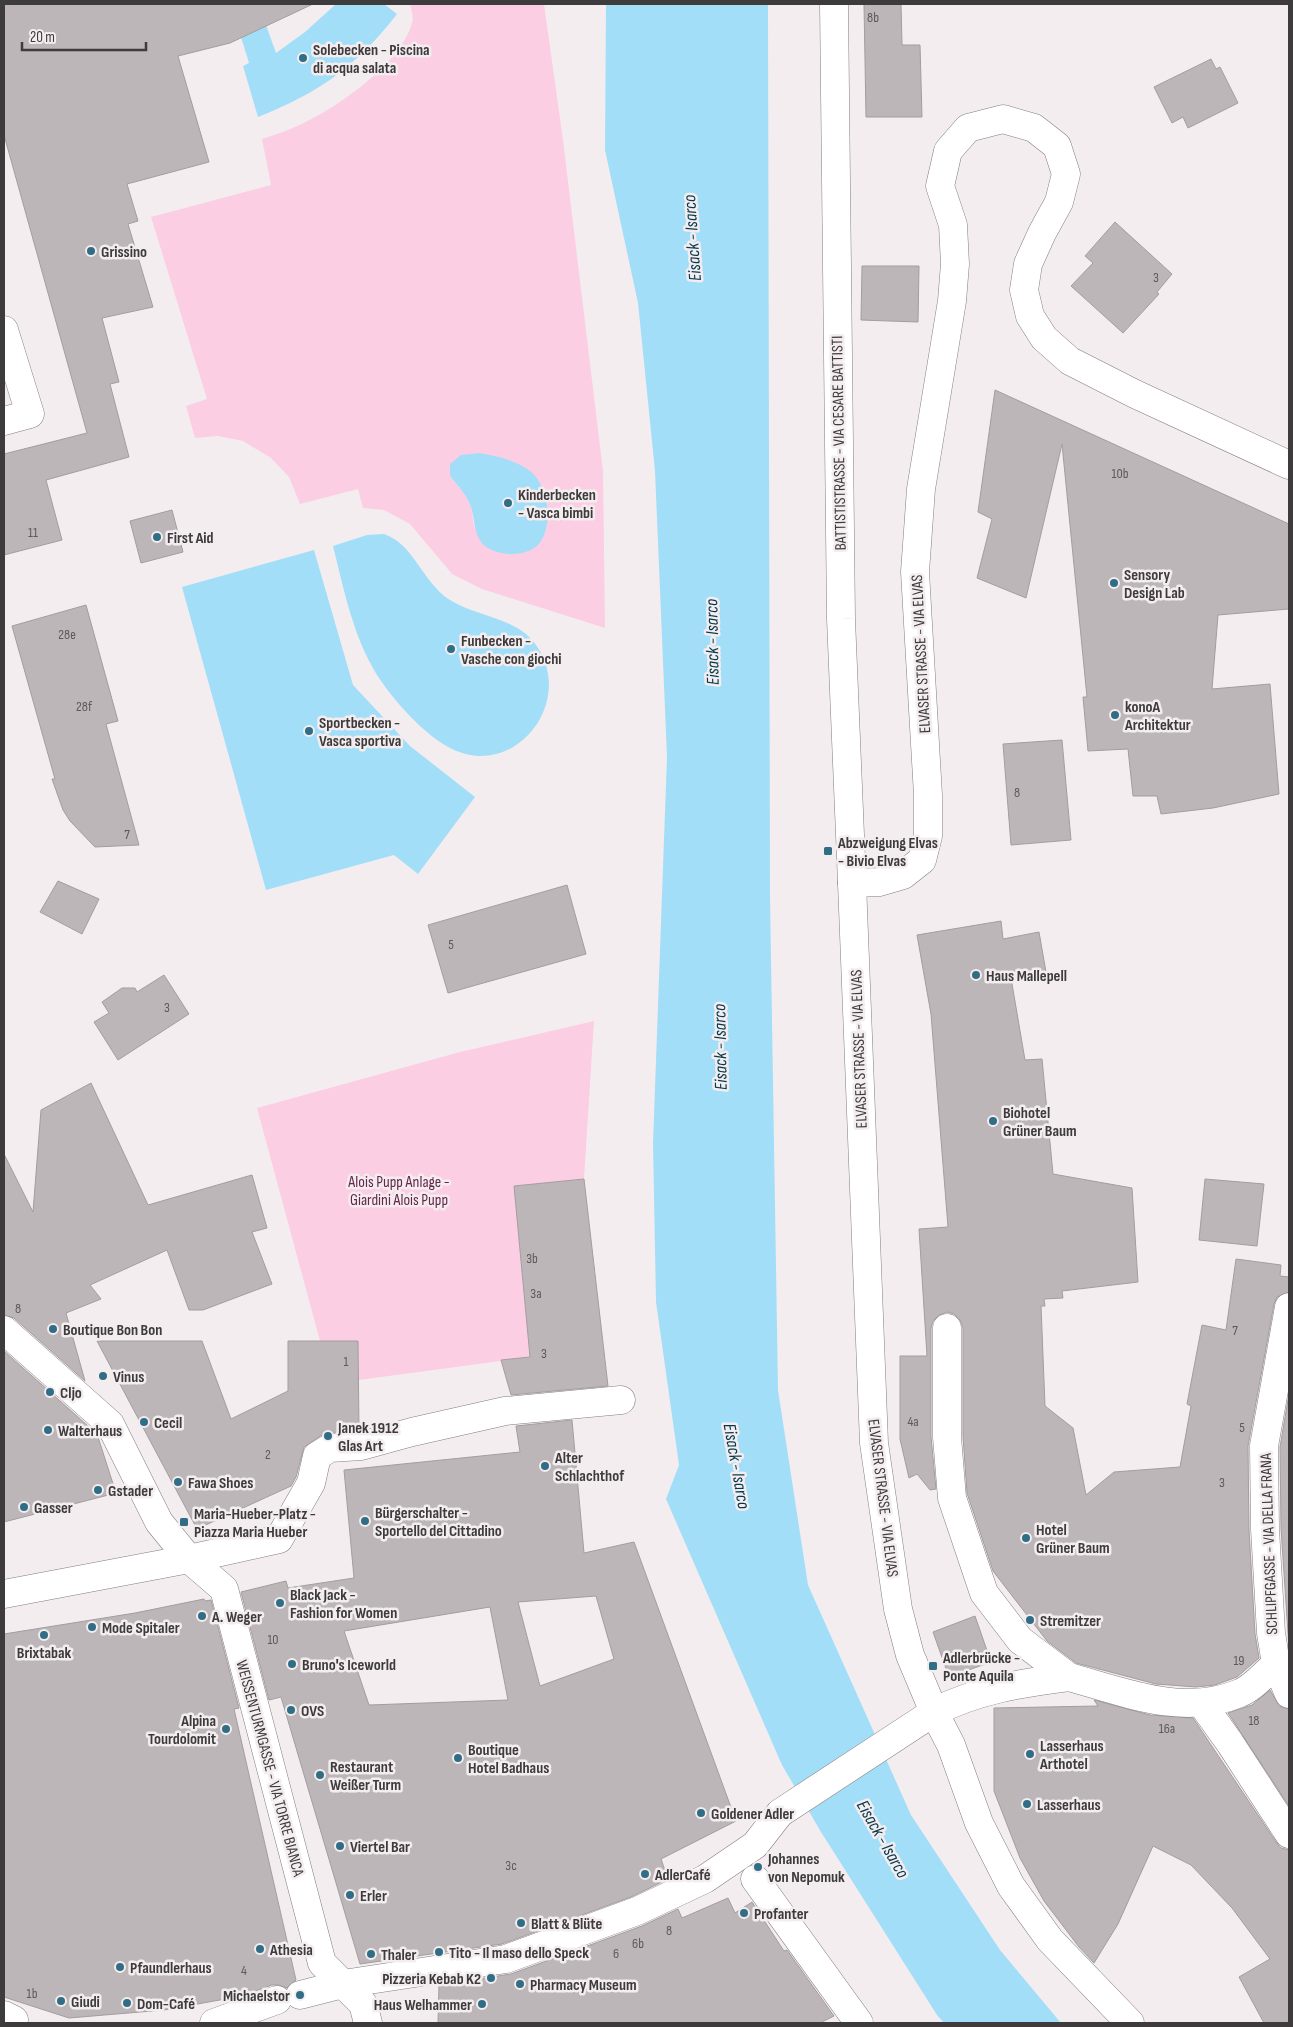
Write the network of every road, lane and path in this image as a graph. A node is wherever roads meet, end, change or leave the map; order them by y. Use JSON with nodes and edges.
{"nodes":[{"id":1,"x":834,"y":4,"type":"edge"},
{"id":2,"x":4,"y":330,"type":"edge"},
{"id":3,"x":4,"y":421,"type":"edge"},
{"id":4,"x":1289,"y":465,"type":"edge"},
{"id":5,"x":852,"y":883,"type":"junction"},
{"id":6,"x":1289,"y":1307,"type":"edge"},
{"id":7,"x":947,"y":1328,"type":"dead end"},
{"id":8,"x":4,"y":1330,"type":"edge"},
{"id":9,"x":621,"y":1400,"type":"dead end"},
{"id":10,"x":189,"y":1559,"type":"junction"},
{"id":11,"x":4,"y":1594,"type":"edge"},
{"id":12,"x":1276,"y":1664,"type":"junction"},
{"id":13,"x":1069,"y":1677,"type":"junction"},
{"id":14,"x":1289,"y":1694,"type":"edge"},
{"id":15,"x":1202,"y":1704,"type":"junction"},
{"id":16,"x":934,"y":1712,"type":"junction"},
{"id":17,"x":1289,"y":1834,"type":"edge"},
{"id":18,"x":755,"y":1879,"type":"dead end"},
{"id":19,"x":343,"y":1984,"type":"junction"},
{"id":20,"x":214,"y":2023,"type":"edge"},
{"id":21,"x":368,"y":2023,"type":"edge"},
{"id":22,"x":859,"y":2023,"type":"edge"},
{"id":23,"x":1130,"y":2023,"type":"edge"}],
"edges":[{"from":1,"to":5,"type":"street","name":"BATTISTISTRASSE - VIA CESARE BATTISTI"},
{"from":2,"to":3,"type":"street"},
{"from":4,"to":5,"type":"street","name":"ELVASER STRASSE - VIA ELVAS"},
{"from":5,"to":16,"type":"street","name":"ELVASER STRASSE - VIA ELVAS"},
{"from":6,"to":12,"type":"street","name":"SCHLIPFGASSE - VIA DELLA FRANA"},
{"from":7,"to":13,"type":"street"},
{"from":8,"to":10,"type":"street","name":"WEISSENTURMGASSE - VIA TORRE BIANCA"},
{"from":9,"to":10,"type":"street"},
{"from":10,"to":11,"type":"street"},
{"from":10,"to":19,"type":"street","name":"WEISSENTURMGASSE - VIA TORRE BIANCA"},
{"from":12,"to":14,"type":"street","name":"SCHLIPFGASSE - VIA DELLA FRANA"},
{"from":12,"to":15,"type":"street"},
{"from":13,"to":15,"type":"street"},
{"from":13,"to":16,"type":"street"},
{"from":15,"to":17,"type":"street"},
{"from":16,"to":19,"type":"street"},
{"from":16,"to":23,"type":"street","name":"ELVASER STRASSE - VIA ELVAS"},
{"from":18,"to":22,"type":"street"},
{"from":19,"to":20,"type":"street"},
{"from":19,"to":21,"type":"street","name":"WEISSENTURMGASSE - VIA TORRE BIANCA"}]}
